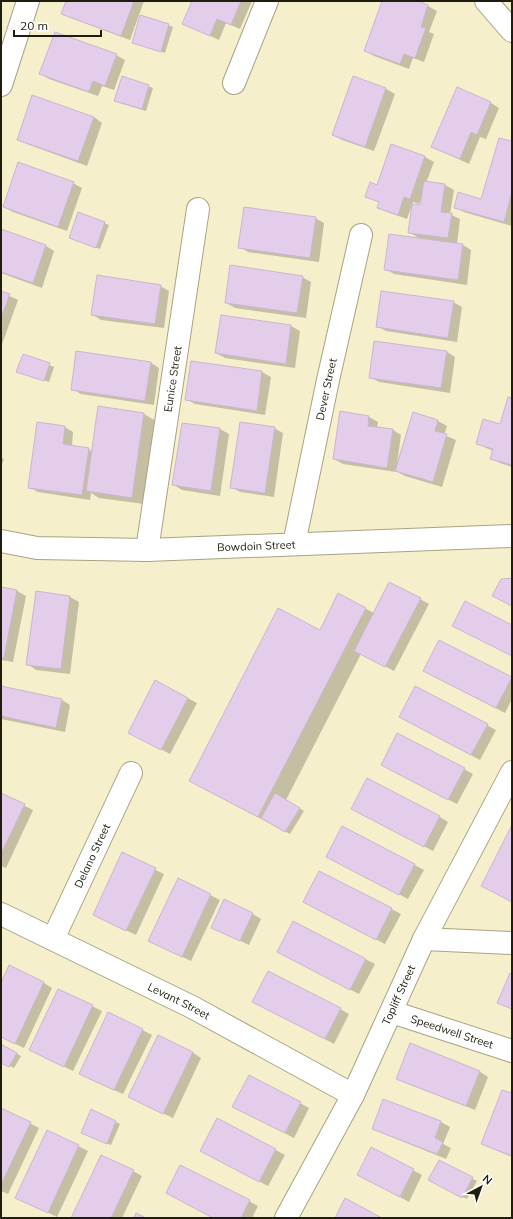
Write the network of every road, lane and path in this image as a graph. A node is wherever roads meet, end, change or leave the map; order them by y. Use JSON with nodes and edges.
{"nodes":[{"id":1,"x":28,"y":1,"type":"edge"},
{"id":2,"x":267,"y":1,"type":"edge"},
{"id":3,"x":486,"y":1,"type":"edge"},
{"id":4,"x":512,"y":31,"type":"edge"},
{"id":5,"x":1,"y":84,"type":"edge"},
{"id":6,"x":234,"y":84,"type":"dead end"},
{"id":7,"x":198,"y":209,"type":"dead end"},
{"id":8,"x":361,"y":235,"type":"dead end"},
{"id":9,"x":512,"y":536,"type":"edge"},
{"id":10,"x":1,"y":542,"type":"edge"},
{"id":11,"x":294,"y":544,"type":"junction"},
{"id":12,"x":147,"y":550,"type":"junction"},
{"id":13,"x":512,"y":772,"type":"edge"},
{"id":14,"x":131,"y":773,"type":"dead end"},
{"id":15,"x":1,"y":914,"type":"edge"},
{"id":16,"x":53,"y":939,"type":"junction"},
{"id":17,"x":424,"y":939,"type":"junction"},
{"id":18,"x":512,"y":943,"type":"edge"},
{"id":19,"x":392,"y":1012,"type":"junction"},
{"id":20,"x":512,"y":1051,"type":"edge"},
{"id":21,"x":353,"y":1095,"type":"junction"},
{"id":22,"x":286,"y":1218,"type":"edge"}],
"edges":[{"from":1,"to":5,"type":"street"},
{"from":2,"to":6,"type":"street"},
{"from":3,"to":4,"type":"street"},
{"from":7,"to":12,"type":"street","name":"Eunice Street"},
{"from":8,"to":11,"type":"street","name":"Dever Street"},
{"from":9,"to":11,"type":"street","name":"Bowdoin Street"},
{"from":10,"to":12,"type":"street","name":"Bowdoin Street"},
{"from":11,"to":12,"type":"street","name":"Bowdoin Street"},
{"from":13,"to":17,"type":"street","name":"Topliff Street"},
{"from":14,"to":16,"type":"street","name":"Delano Street"},
{"from":15,"to":16,"type":"street","name":"Levant Street"},
{"from":16,"to":21,"type":"street","name":"Levant Street"},
{"from":17,"to":18,"type":"street"},
{"from":17,"to":19,"type":"street","name":"Topliff Street"},
{"from":19,"to":20,"type":"street","name":"Speedwell Street"},
{"from":19,"to":21,"type":"street","name":"Topliff Street"},
{"from":21,"to":22,"type":"street","name":"Topliff Street"}]}
